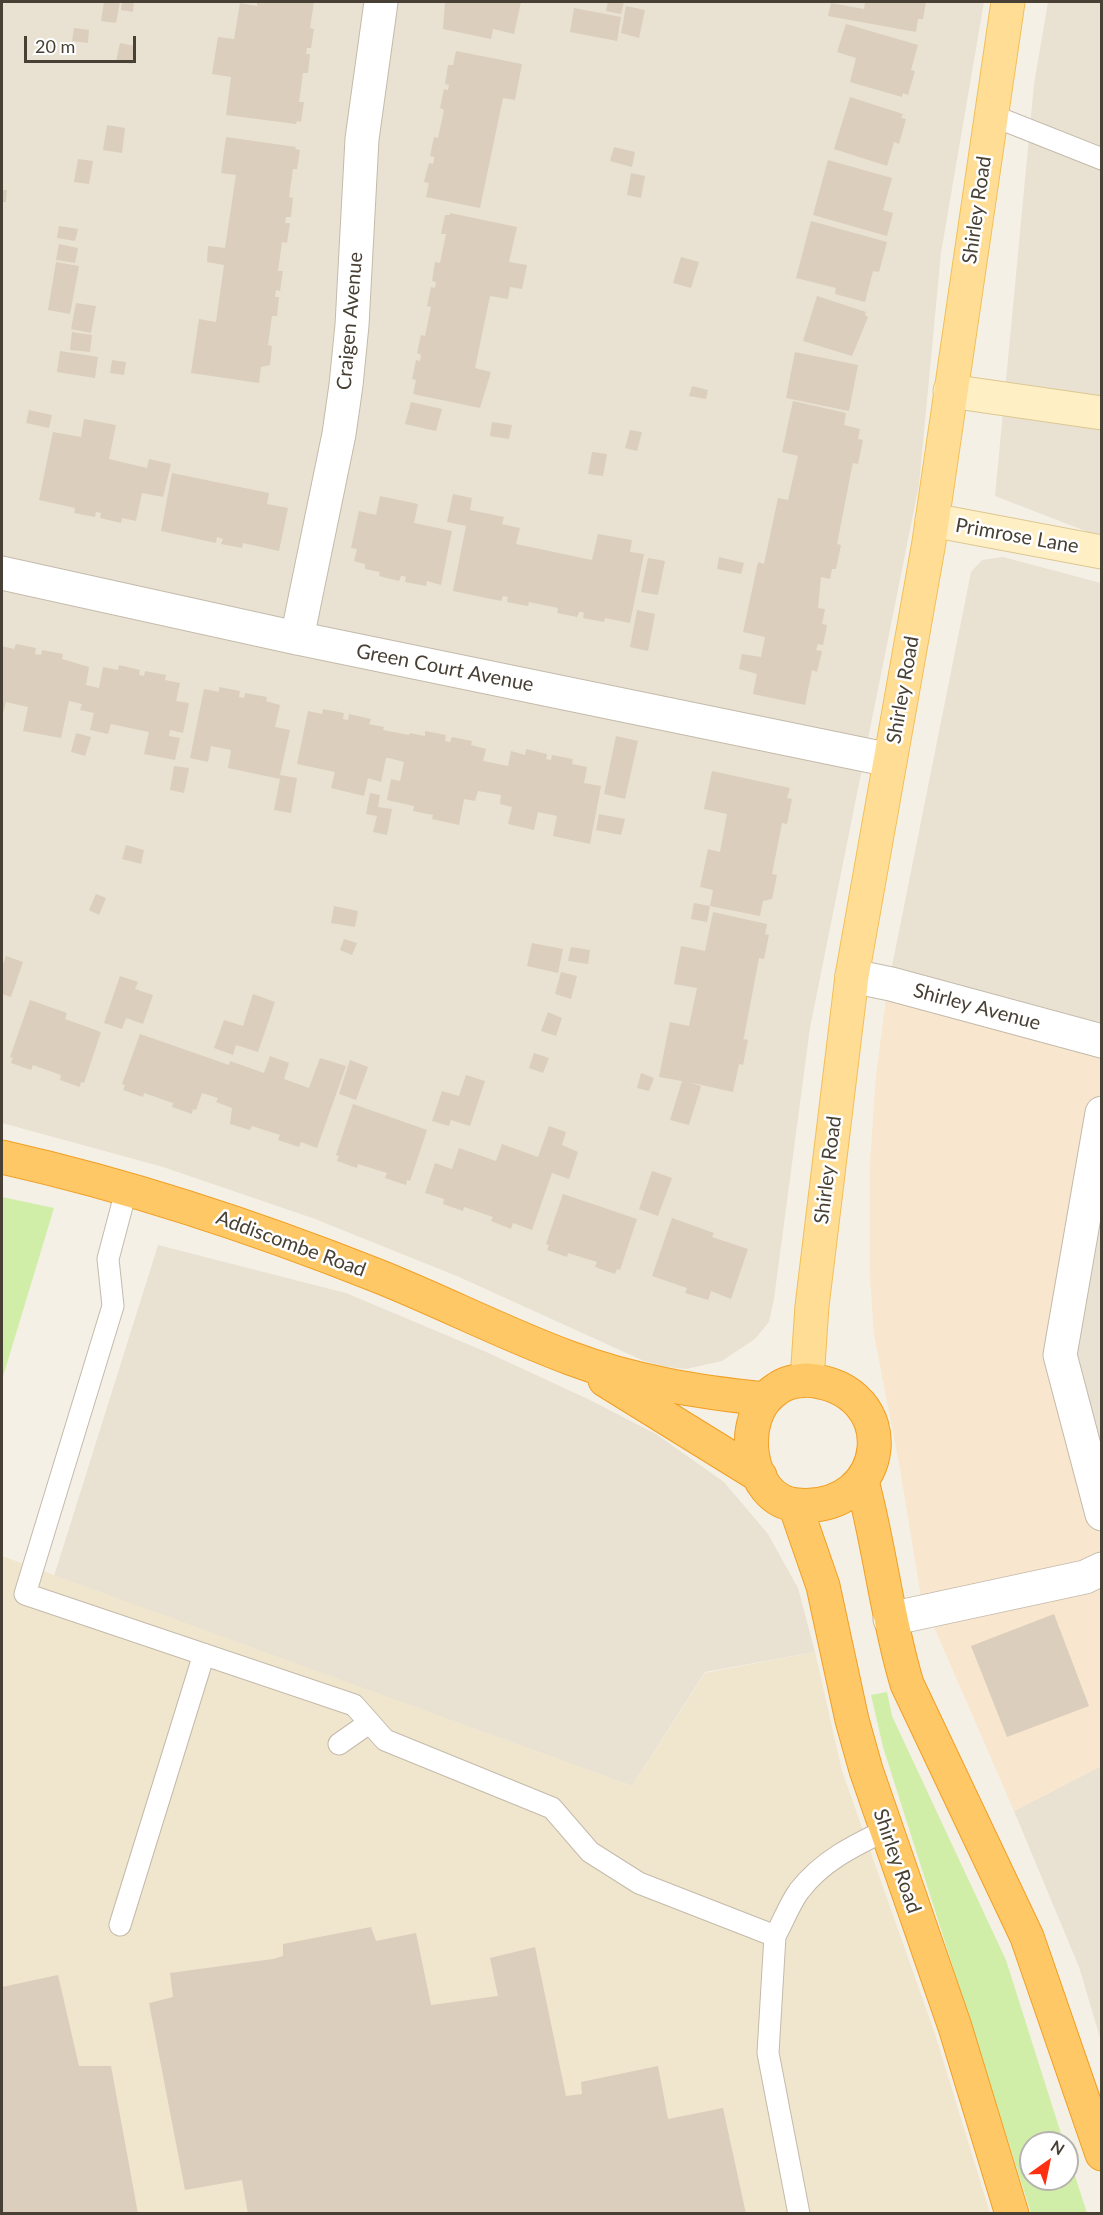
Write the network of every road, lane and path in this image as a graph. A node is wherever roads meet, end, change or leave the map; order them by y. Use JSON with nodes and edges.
{"nodes":[{"id":1,"x":381,"y":2,"type":"edge"},
{"id":2,"x":1008,"y":2,"type":"edge"},
{"id":3,"x":991,"y":115,"type":"junction"},
{"id":4,"x":1101,"y":159,"type":"edge"},
{"id":5,"x":950,"y":391,"type":"junction"},
{"id":6,"x":1101,"y":413,"type":"edge"},
{"id":7,"x":932,"y":520,"type":"junction"},
{"id":8,"x":1101,"y":552,"type":"edge"},
{"id":9,"x":2,"y":573,"type":"edge"},
{"id":10,"x":297,"y":638,"type":"junction"},
{"id":11,"x":890,"y":760,"type":"junction"},
{"id":12,"x":852,"y":976,"type":"junction"},
{"id":13,"x":1101,"y":1041,"type":"edge"},
{"id":14,"x":1101,"y":1113,"type":"edge"},
{"id":15,"x":2,"y":1157,"type":"edge"},
{"id":16,"x":127,"y":1187,"type":"junction"},
{"id":17,"x":571,"y":1359,"type":"junction"},
{"id":18,"x":807,"y":1380,"type":"junction"},
{"id":19,"x":765,"y":1399,"type":"junction"},
{"id":20,"x":760,"y":1476,"type":"junction"},
{"id":21,"x":862,"y":1481,"type":"junction"},
{"id":22,"x":795,"y":1505,"type":"junction"},
{"id":23,"x":1101,"y":1514,"type":"edge"},
{"id":24,"x":1101,"y":1569,"type":"edge"},
{"id":25,"x":890,"y":1619,"type":"junction"},
{"id":26,"x":204,"y":1654,"type":"junction"},
{"id":27,"x":369,"y":1723,"type":"junction"},
{"id":28,"x":339,"y":1744,"type":"dead end"},
{"id":29,"x":886,"y":1830,"type":"junction"},
{"id":30,"x":120,"y":1925,"type":"dead end"},
{"id":31,"x":775,"y":1936,"type":"junction"},
{"id":32,"x":1101,"y":2154,"type":"edge"},
{"id":33,"x":799,"y":2214,"type":"edge"},
{"id":34,"x":1012,"y":2214,"type":"edge"}],
"edges":[{"from":1,"to":10,"type":"street","name":"Craigen Avenue"},
{"from":2,"to":3,"type":"main road","name":"Shirley Road"},
{"from":3,"to":4,"type":"lane"},
{"from":3,"to":5,"type":"main road","name":"Shirley Road"},
{"from":5,"to":6,"type":"street"},
{"from":5,"to":7,"type":"main road","name":"Shirley Road"},
{"from":7,"to":8,"type":"street","name":"Primrose Lane"},
{"from":7,"to":11,"type":"main road","name":"Shirley Road"},
{"from":9,"to":10,"type":"street","name":"Green Court Avenue"},
{"from":10,"to":11,"type":"street","name":"Green Court Avenue"},
{"from":11,"to":12,"type":"main road","name":"Shirley Road"},
{"from":12,"to":13,"type":"street","name":"Shirley Avenue"},
{"from":12,"to":18,"type":"main road","name":"Shirley Road"},
{"from":14,"to":23,"type":"street"},
{"from":15,"to":16,"type":"highway","name":"Addiscombe Road"},
{"from":16,"to":17,"type":"highway","name":"Addiscombe Road"},
{"from":16,"to":26,"type":"lane"},
{"from":17,"to":19,"type":"highway","name":"Addiscombe Road"},
{"from":17,"to":20,"type":"highway","name":"Addiscombe Road"},
{"from":18,"to":19,"type":"highway"},
{"from":18,"to":21,"type":"highway"},
{"from":19,"to":20,"type":"highway"},
{"from":20,"to":22,"type":"highway"},
{"from":21,"to":22,"type":"highway"},
{"from":21,"to":25,"type":"highway"},
{"from":22,"to":29,"type":"highway","name":"Shirley Road"},
{"from":24,"to":25,"type":"street"},
{"from":25,"to":32,"type":"highway"},
{"from":26,"to":27,"type":"lane"},
{"from":26,"to":30,"type":"lane"},
{"from":27,"to":28,"type":"lane"},
{"from":27,"to":31,"type":"lane"},
{"from":29,"to":31,"type":"lane"},
{"from":29,"to":34,"type":"highway","name":"Shirley Road"},
{"from":31,"to":33,"type":"lane"}]}
